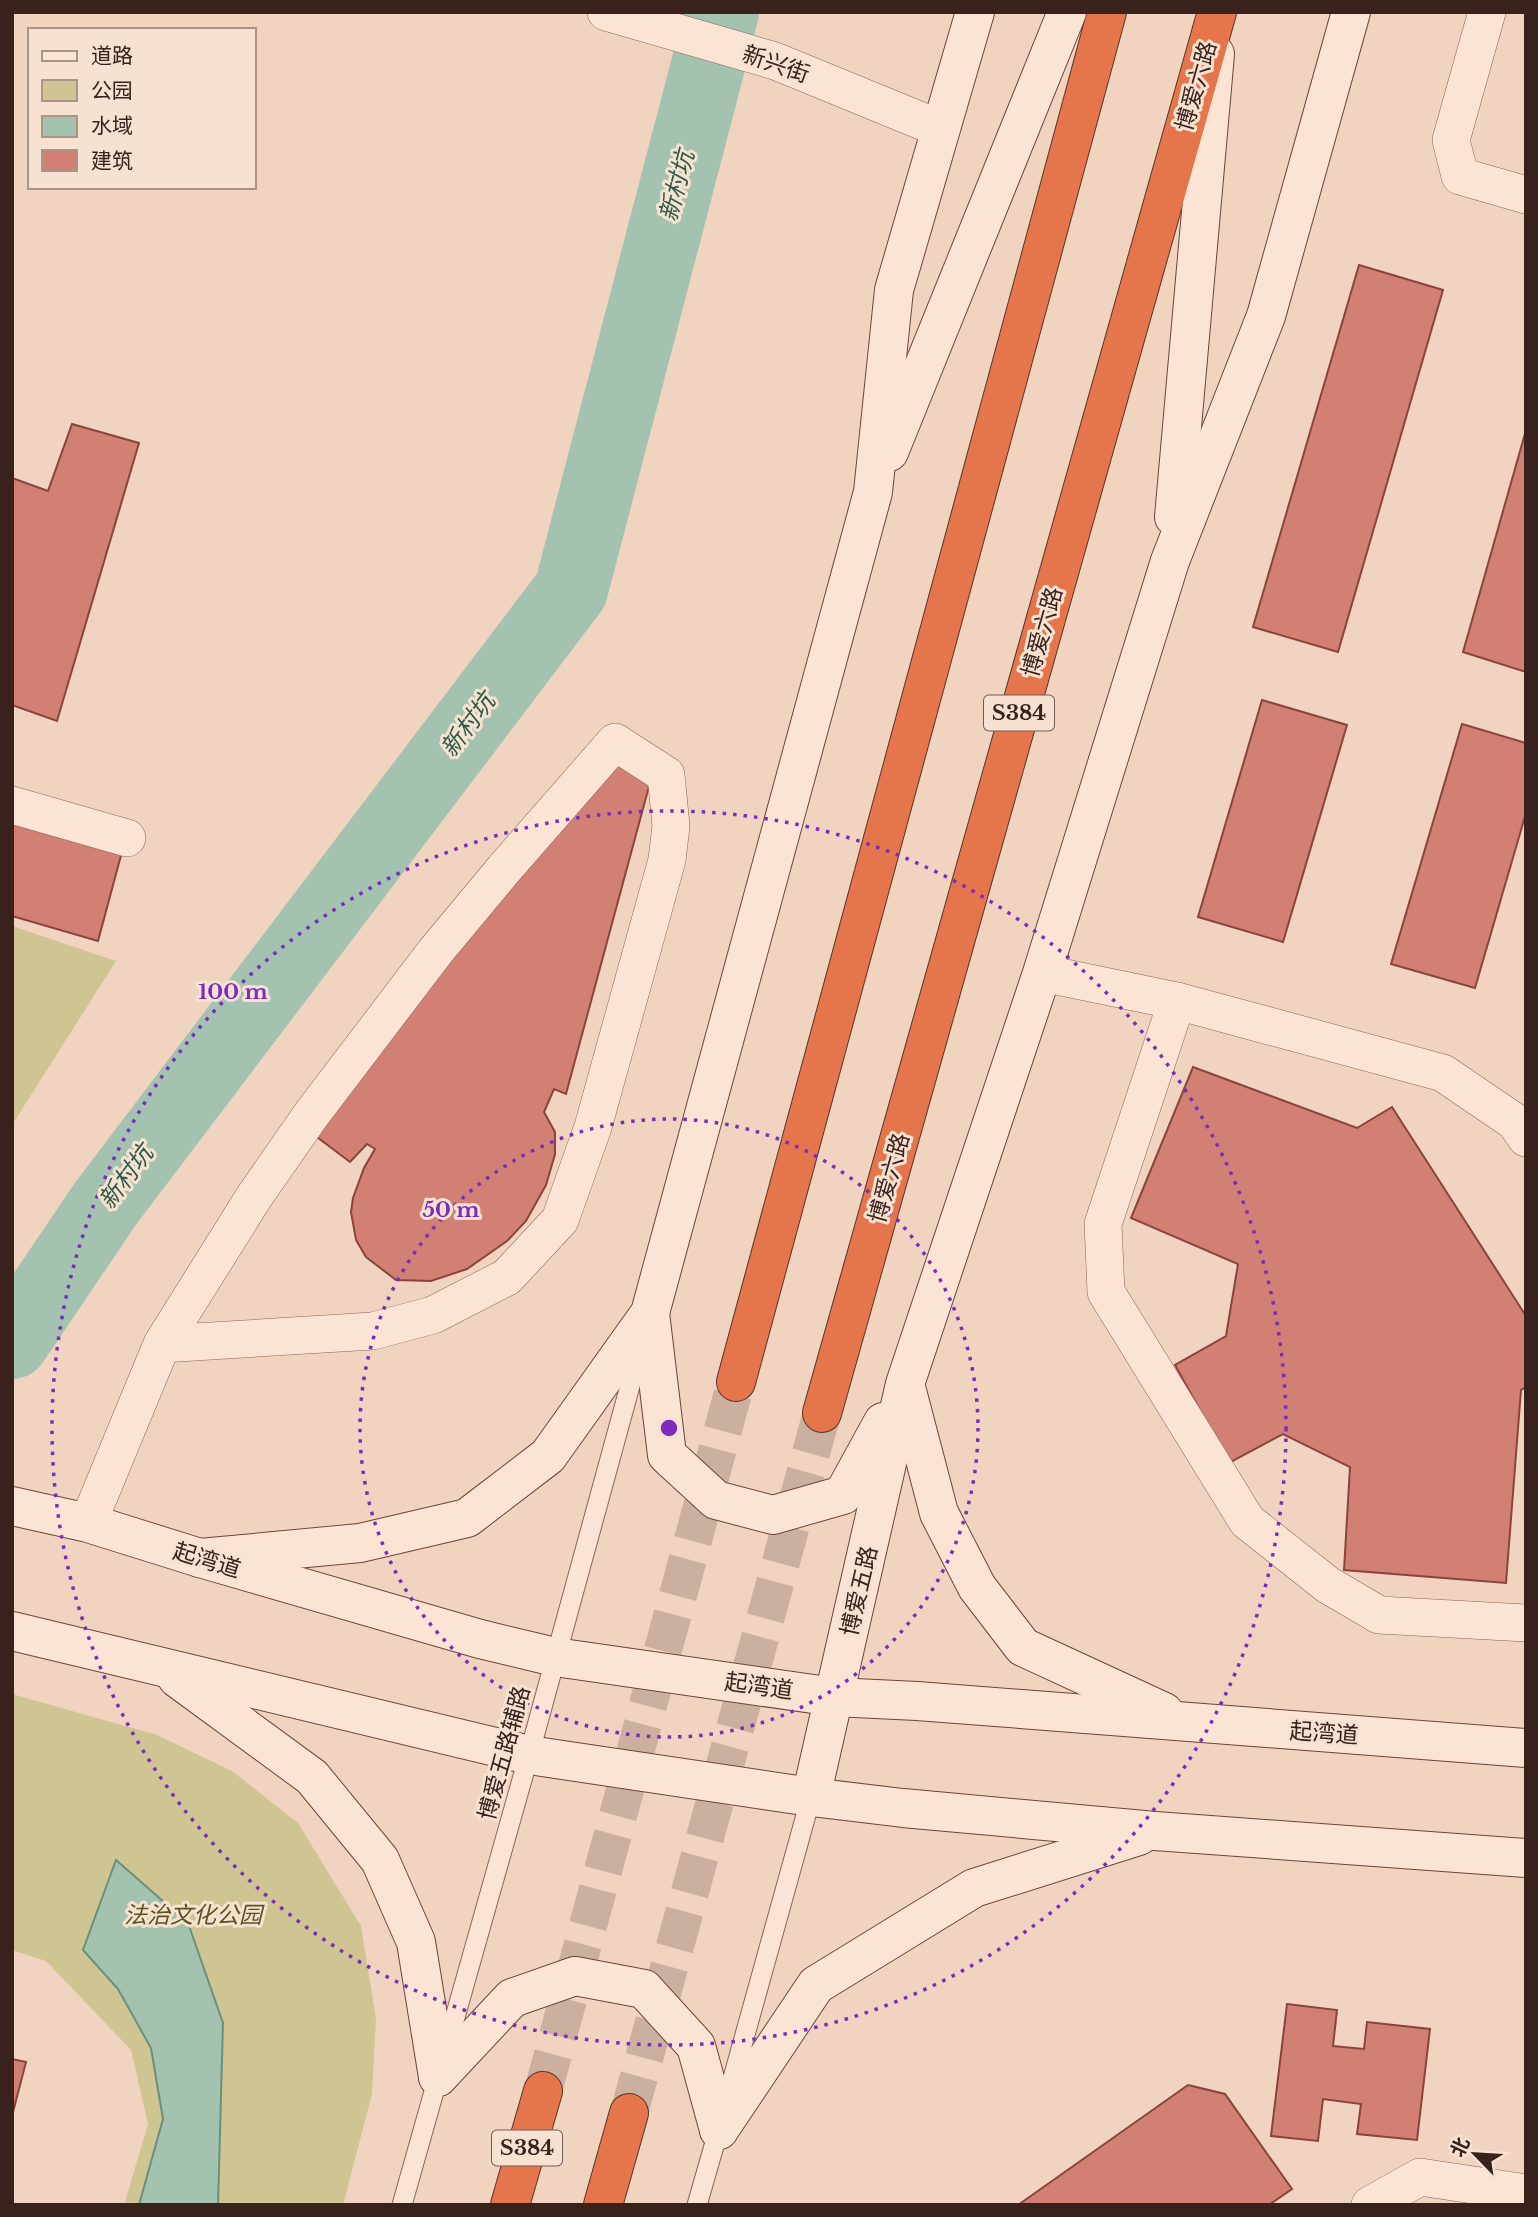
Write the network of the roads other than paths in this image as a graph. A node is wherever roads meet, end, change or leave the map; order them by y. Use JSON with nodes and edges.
{"nodes":[{"id":1,"x":606,"y":12,"type":"edge"},
{"id":2,"x":975,"y":12,"type":"edge"},
{"id":3,"x":1067,"y":12,"type":"edge"},
{"id":4,"x":1107,"y":12,"type":"edge"},
{"id":5,"x":1218,"y":12,"type":"edge"},
{"id":6,"x":1352,"y":12,"type":"edge"},
{"id":7,"x":1487,"y":12,"type":"edge"},
{"id":8,"x":1505,"y":12,"type":"edge"},
{"id":9,"x":940,"y":129,"type":"junction"},
{"id":10,"x":1526,"y":179,"type":"edge"},
{"id":11,"x":1526,"y":195,"type":"edge"},
{"id":12,"x":873,"y":492,"type":"junction"},
{"id":13,"x":1170,"y":561,"type":"junction"},
{"id":14,"x":12,"y":805,"type":"edge"},
{"id":15,"x":127,"y":838,"type":"dead end"},
{"id":16,"x":1042,"y":973,"type":"junction"},
{"id":17,"x":1177,"y":1001,"type":"junction"},
{"id":18,"x":1526,"y":1138,"type":"edge"},
{"id":19,"x":650,"y":1312,"type":"junction"},
{"id":20,"x":162,"y":1344,"type":"junction"},
{"id":21,"x":736,"y":1382,"type":"tunnel mouth"},
{"id":22,"x":905,"y":1384,"type":"junction"},
{"id":23,"x":822,"y":1413,"type":"tunnel mouth"},
{"id":24,"x":12,"y":1506,"type":"edge"},
{"id":25,"x":88,"y":1523,"type":"junction"},
{"id":26,"x":200,"y":1558,"type":"junction"},
{"id":27,"x":1526,"y":1623,"type":"edge"},
{"id":28,"x":12,"y":1631,"type":"edge"},
{"id":29,"x":555,"y":1657,"type":"junction"},
{"id":30,"x":164,"y":1668,"type":"junction"},
{"id":31,"x":834,"y":1697,"type":"junction"},
{"id":32,"x":1188,"y":1723,"type":"junction"},
{"id":33,"x":1526,"y":1748,"type":"edge"},
{"id":34,"x":529,"y":1755,"type":"junction"},
{"id":35,"x":811,"y":1797,"type":"junction"},
{"id":36,"x":1156,"y":1831,"type":"junction"},
{"id":37,"x":1526,"y":1857,"type":"edge"},
{"id":38,"x":438,"y":2077,"type":"junction"},
{"id":39,"x":543,"y":2091,"type":"tunnel mouth"},
{"id":40,"x":629,"y":2113,"type":"tunnel mouth"},
{"id":41,"x":719,"y":2130,"type":"junction"},
{"id":42,"x":1526,"y":2193,"type":"edge"},
{"id":43,"x":402,"y":2205,"type":"edge"},
{"id":44,"x":510,"y":2205,"type":"edge"},
{"id":45,"x":603,"y":2205,"type":"edge"},
{"id":46,"x":697,"y":2205,"type":"edge"},
{"id":47,"x":1370,"y":2205,"type":"edge"}],
"edges":[{"from":1,"to":9,"type":"street","name":"新兴街"},
{"from":2,"to":9,"type":"main road"},
{"from":3,"to":12,"type":"main road"},
{"from":4,"to":21,"type":"highway"},
{"from":5,"to":13,"type":"main road"},
{"from":5,"to":23,"type":"highway","name":"博爱六路","number":"S384"},
{"from":6,"to":13,"type":"main road"},
{"from":7,"to":11,"type":"street"},
{"from":8,"to":10,"type":"street"},
{"from":9,"to":12,"type":"main road"},
{"from":12,"to":19,"type":"main road"},
{"from":13,"to":16,"type":"main road"},
{"from":14,"to":15,"type":"street"},
{"from":16,"to":17,"type":"street"},
{"from":16,"to":22,"type":"main road"},
{"from":17,"to":18,"type":"street"},
{"from":17,"to":27,"type":"street"},
{"from":19,"to":22,"type":"main road"},
{"from":19,"to":26,"type":"main road"},
{"from":19,"to":29,"type":"lane","name":"博爱五路辅路"},
{"from":20,"to":20,"type":"street"},
{"from":20,"to":25,"type":"street"},
{"from":22,"to":31,"type":"main road","name":"博爱五路"},
{"from":22,"to":32,"type":"main road"},
{"from":24,"to":25,"type":"main road","name":"起湾道"},
{"from":25,"to":26,"type":"main road","name":"起湾道"},
{"from":26,"to":29,"type":"main road","name":"起湾道"},
{"from":28,"to":30,"type":"main road"},
{"from":29,"to":31,"type":"main road","name":"起湾道"},
{"from":29,"to":34,"type":"lane","name":"博爱五路辅路"},
{"from":30,"to":34,"type":"main road"},
{"from":30,"to":38,"type":"main road"},
{"from":31,"to":32,"type":"main road","name":"起湾道"},
{"from":31,"to":35,"type":"main road","name":"博爱五路"},
{"from":32,"to":33,"type":"main road","name":"起湾道"},
{"from":34,"to":35,"type":"main road"},
{"from":34,"to":38,"type":"lane","name":"博爱五路辅路"},
{"from":35,"to":36,"type":"main road"},
{"from":35,"to":41,"type":"lane"},
{"from":36,"to":37,"type":"main road"},
{"from":36,"to":41,"type":"main road"},
{"from":38,"to":41,"type":"main road"},
{"from":38,"to":43,"type":"lane","name":"博爱五路辅路"},
{"from":39,"to":44,"type":"highway","number":"S384"},
{"from":40,"to":45,"type":"highway"},
{"from":41,"to":46,"type":"lane"},
{"from":42,"to":47,"type":"street"}]}
